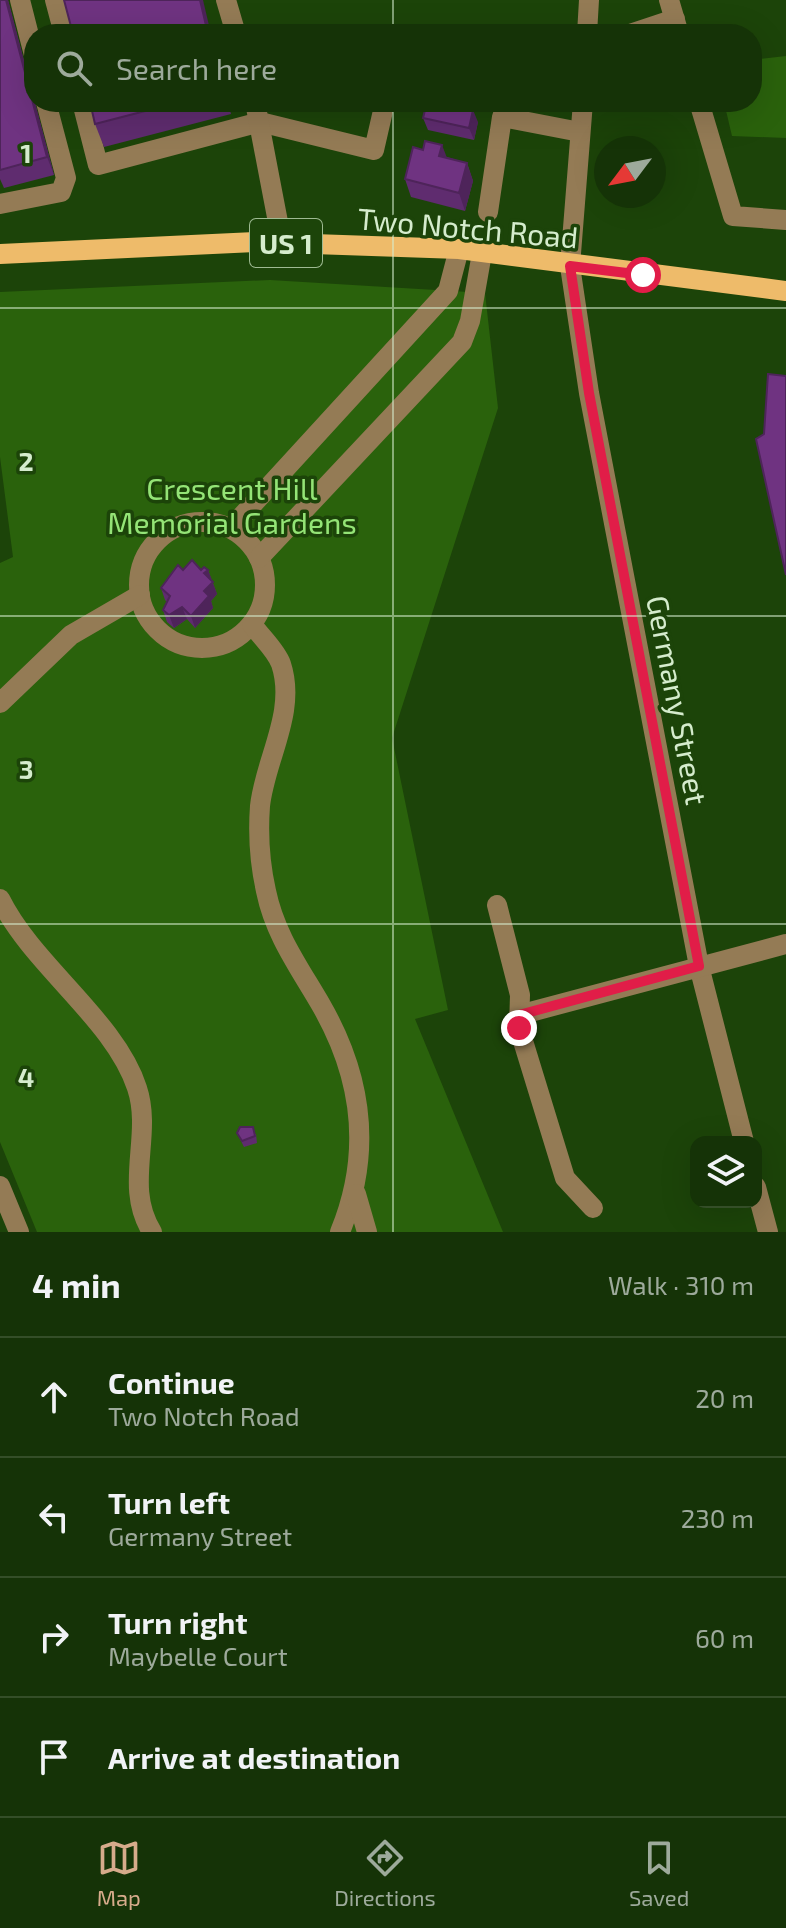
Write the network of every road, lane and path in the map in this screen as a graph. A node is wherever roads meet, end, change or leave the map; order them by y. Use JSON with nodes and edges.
{"nodes":[{"id":1,"x":20,"y":0,"type":"edge"},
{"id":2,"x":55,"y":0,"type":"edge"},
{"id":3,"x":226,"y":0,"type":"edge"},
{"id":4,"x":589,"y":0,"type":"edge"},
{"id":5,"x":26,"y":24,"type":"edge"},
{"id":6,"x":61,"y":24,"type":"edge"},
{"id":7,"x":233,"y":24,"type":"edge"},
{"id":8,"x":588,"y":24,"type":"edge"},
{"id":9,"x":49,"y":112,"type":"edge"},
{"id":10,"x":85,"y":112,"type":"edge"},
{"id":11,"x":258,"y":112,"type":"edge"},
{"id":12,"x":383,"y":112,"type":"edge"},
{"id":13,"x":582,"y":112,"type":"edge"},
{"id":14,"x":702,"y":112,"type":"edge"},
{"id":15,"x":580,"y":132,"type":"junction"},
{"id":16,"x":0,"y":204,"type":"edge"},
{"id":17,"x":488,"y":212,"type":"dead end"},
{"id":18,"x":786,"y":220,"type":"edge"},
{"id":19,"x":282,"y":243,"type":"junction"},
{"id":20,"x":459,"y":249,"type":"junction"},
{"id":21,"x":0,"y":252,"type":"edge"},
{"id":22,"x":482,"y":253,"type":"junction"},
{"id":23,"x":570,"y":266,"type":"junction"},
{"id":24,"x":786,"y":291,"type":"edge"},
{"id":25,"x":231,"y":528,"type":"junction"},
{"id":26,"x":259,"y":558,"type":"junction"},
{"id":27,"x":140,"y":595,"type":"junction"},
{"id":28,"x":252,"y":624,"type":"junction"},
{"id":29,"x":0,"y":703,"type":"edge"},
{"id":30,"x":0,"y":899,"type":"edge"},
{"id":31,"x":497,"y":905,"type":"dead end"},
{"id":32,"x":786,"y":944,"type":"edge"},
{"id":33,"x":699,"y":966,"type":"junction"},
{"id":34,"x":519,"y":1015,"type":"junction"},
{"id":35,"x":742,"y":1136,"type":"edge"},
{"id":36,"x":0,"y":1186,"type":"edge"},
{"id":37,"x":356,"y":1194,"type":"junction"},
{"id":38,"x":593,"y":1208,"type":"dead end"},
{"id":39,"x":762,"y":1208,"type":"edge"},
{"id":40,"x":11,"y":1228,"type":"edge"},
{"id":41,"x":152,"y":1232,"type":"edge"},
{"id":42,"x":340,"y":1232,"type":"edge"},
{"id":43,"x":367,"y":1232,"type":"edge"},
{"id":44,"x":768,"y":1232,"type":"edge"}],
"edges":[{"from":1,"to":5,"type":"street"},
{"from":2,"to":6,"type":"street"},
{"from":3,"to":7,"type":"street"},
{"from":4,"to":8,"type":"street"},
{"from":9,"to":16,"type":"street"},
{"from":10,"to":11,"type":"street"},
{"from":11,"to":12,"type":"street"},
{"from":11,"to":19,"type":"street"},
{"from":13,"to":15,"type":"street","name":"Germany Street"},
{"from":14,"to":18,"type":"street"},
{"from":15,"to":17,"type":"street"},
{"from":15,"to":23,"type":"street","name":"Germany Street"},
{"from":19,"to":20,"type":"main road","name":"Two Notch Road","number":"US 1"},
{"from":19,"to":21,"type":"main road","name":"Two Notch Road","number":"US 1"},
{"from":20,"to":22,"type":"main road","name":"Two Notch Road","number":"US 1"},
{"from":20,"to":25,"type":"street"},
{"from":22,"to":23,"type":"main road","name":"Two Notch Road","number":"US 1"},
{"from":22,"to":26,"type":"street"},
{"from":23,"to":24,"type":"main road","name":"Two Notch Road","number":"US 1"},
{"from":23,"to":33,"type":"street","name":"Germany Street"},
{"from":25,"to":26,"type":"street"},
{"from":25,"to":27,"type":"street"},
{"from":26,"to":28,"type":"street"},
{"from":27,"to":28,"type":"street"},
{"from":27,"to":29,"type":"street"},
{"from":28,"to":37,"type":"street"},
{"from":30,"to":41,"type":"street"},
{"from":31,"to":34,"type":"street"},
{"from":32,"to":33,"type":"street"},
{"from":33,"to":34,"type":"street"},
{"from":33,"to":35,"type":"street","name":"Germany Street"},
{"from":34,"to":38,"type":"street"},
{"from":36,"to":40,"type":"street"},
{"from":37,"to":42,"type":"street"},
{"from":37,"to":43,"type":"street"},
{"from":39,"to":44,"type":"street"}]}
